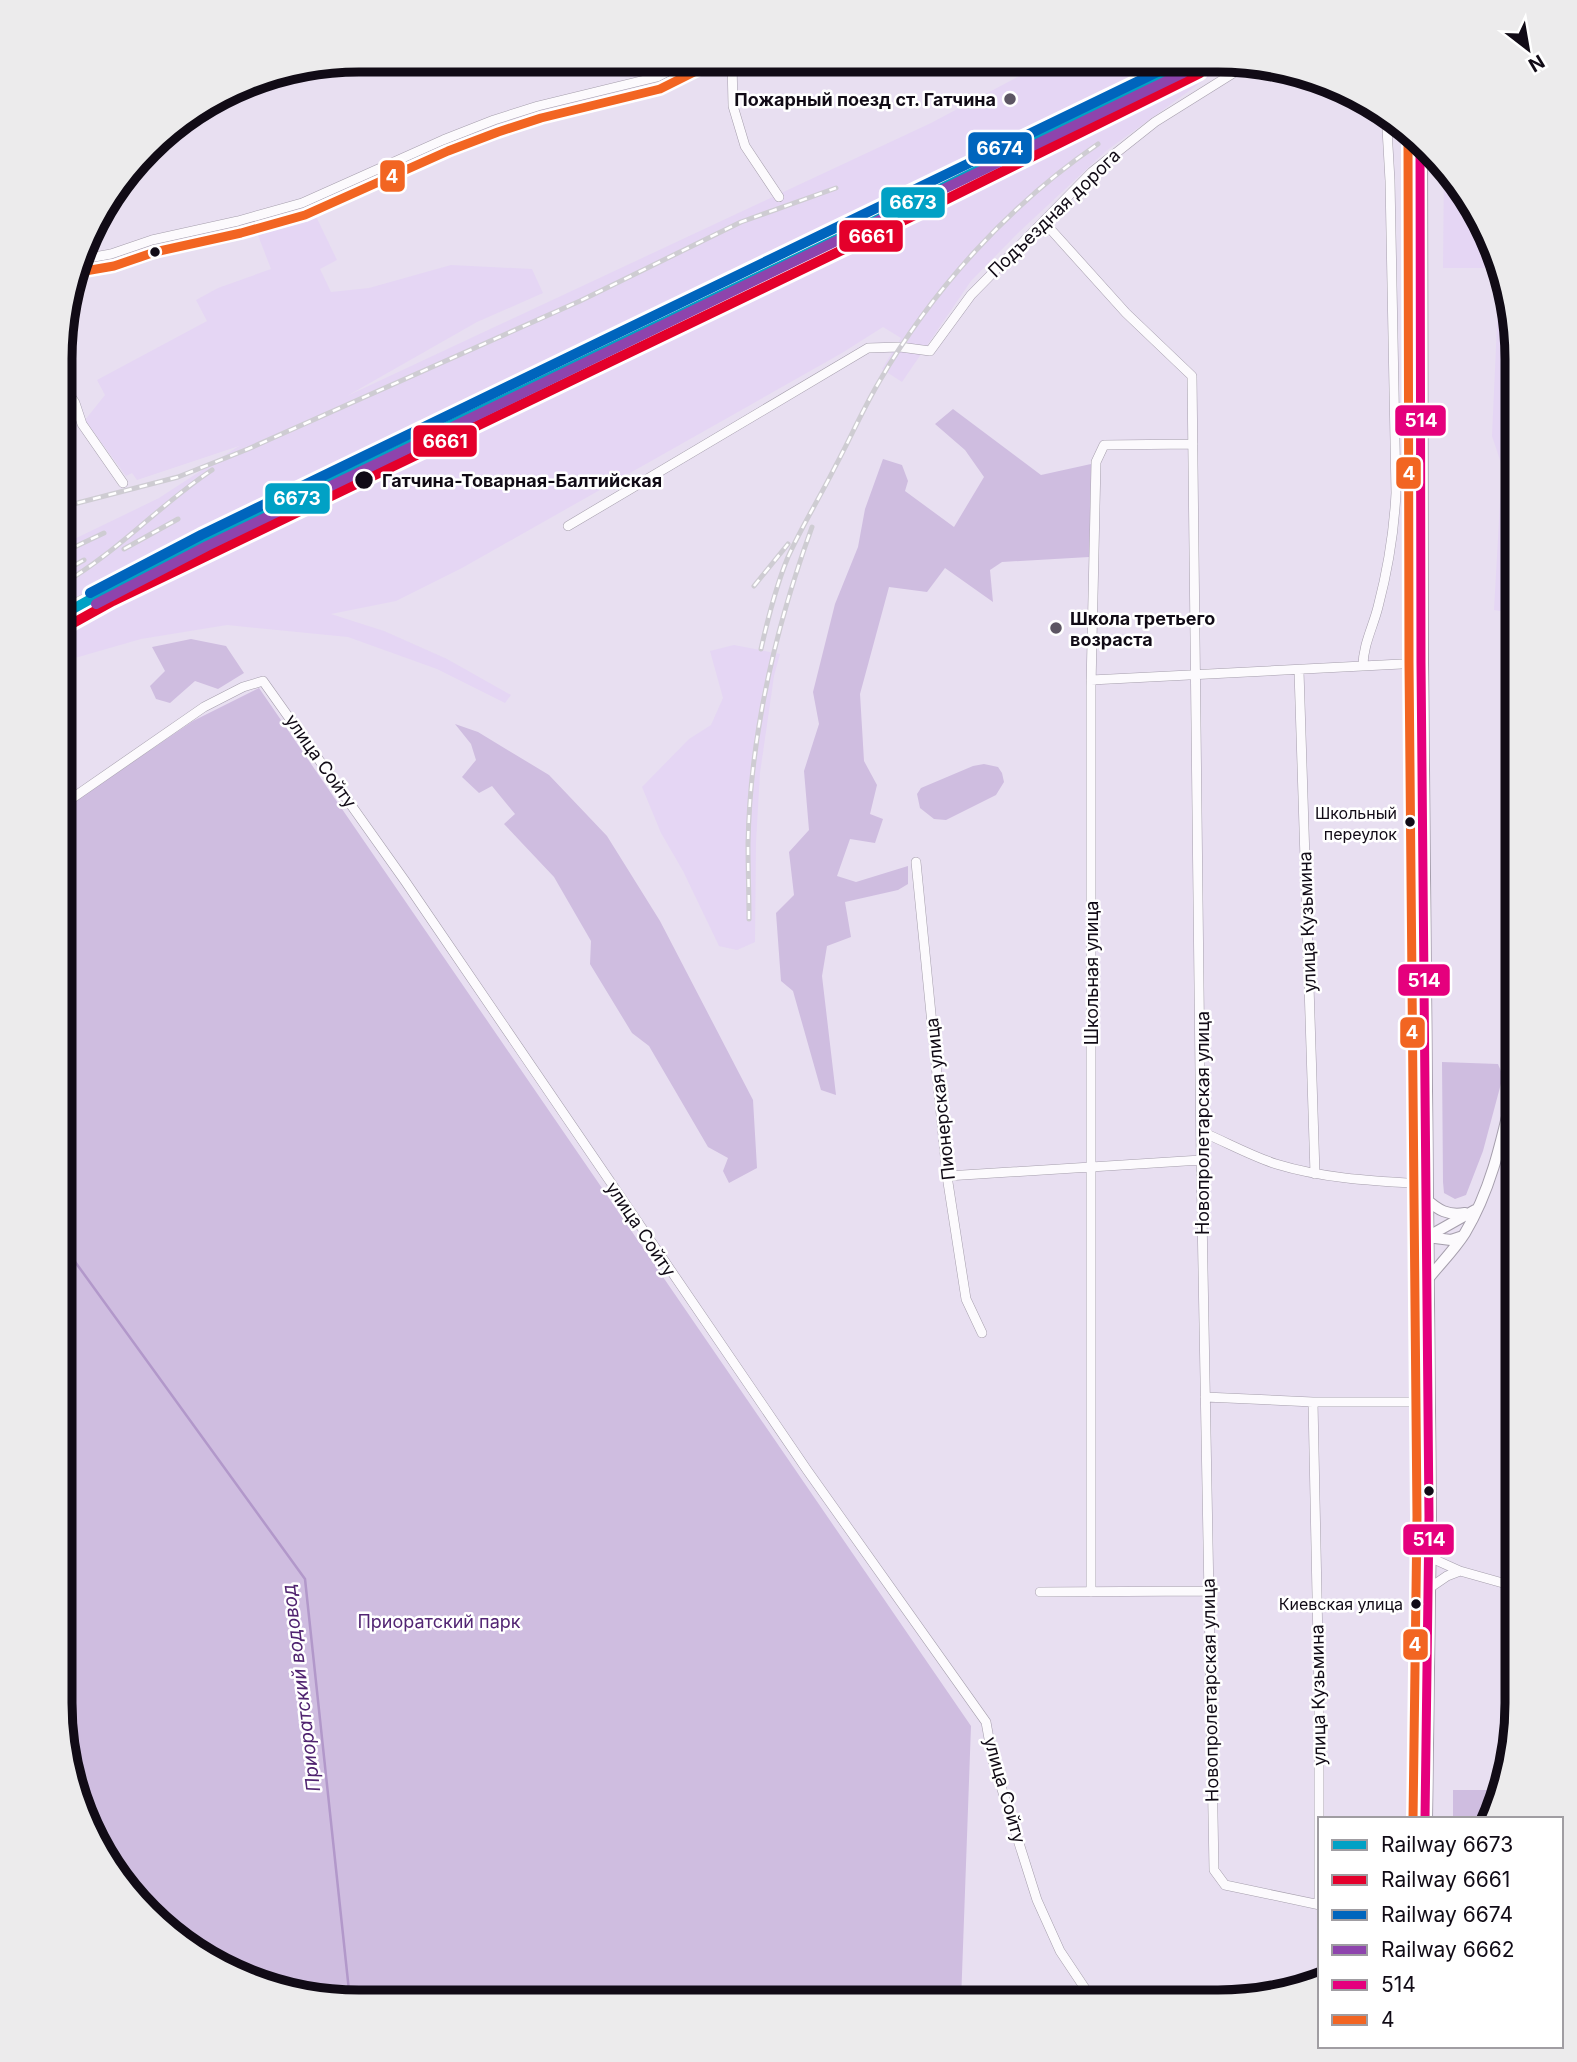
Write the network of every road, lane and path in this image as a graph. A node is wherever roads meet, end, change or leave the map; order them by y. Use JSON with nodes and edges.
{"nodes":[{"id":1,"x":667,"y":72,"type":"edge"},
{"id":2,"x":732,"y":72,"type":"edge"},
{"id":3,"x":1235,"y":72,"type":"edge"},
{"id":4,"x":1387,"y":127,"type":"edge"},
{"id":5,"x":1420,"y":155,"type":"edge"},
{"id":6,"x":779,"y":197,"type":"dead end"},
{"id":7,"x":1044,"y":222,"type":"junction"},
{"id":8,"x":90,"y":258,"type":"edge"},
{"id":9,"x":72,"y":398,"type":"edge"},
{"id":10,"x":1193,"y":444,"type":"junction"},
{"id":11,"x":122,"y":483,"type":"dead end"},
{"id":12,"x":568,"y":526,"type":"dead end"},
{"id":13,"x":1421,"y":663,"type":"junction"},
{"id":14,"x":1363,"y":666,"type":"junction"},
{"id":15,"x":1299,"y":671,"type":"junction"},
{"id":16,"x":1197,"y":675,"type":"junction"},
{"id":17,"x":1091,"y":680,"type":"junction"},
{"id":18,"x":72,"y":798,"type":"edge"},
{"id":19,"x":916,"y":862,"type":"dead end"},
{"id":20,"x":1505,"y":1121,"type":"edge"},
{"id":21,"x":1202,"y":1132,"type":"junction"},
{"id":22,"x":1201,"y":1160,"type":"junction"},
{"id":23,"x":1092,"y":1166,"type":"junction"},
{"id":24,"x":1315,"y":1174,"type":"junction"},
{"id":25,"x":947,"y":1177,"type":"junction"},
{"id":26,"x":1426,"y":1192,"type":"junction"},
{"id":27,"x":1478,"y":1209,"type":"junction"},
{"id":28,"x":1463,"y":1236,"type":"junction"},
{"id":29,"x":1427,"y":1237,"type":"junction"},
{"id":30,"x":1428,"y":1279,"type":"junction"},
{"id":31,"x":982,"y":1333,"type":"dead end"},
{"id":32,"x":1205,"y":1397,"type":"junction"},
{"id":33,"x":1313,"y":1402,"type":"junction"},
{"id":34,"x":1428,"y":1405,"type":"junction"},
{"id":35,"x":1429,"y":1557,"type":"junction"},
{"id":36,"x":1460,"y":1571,"type":"junction"},
{"id":37,"x":1505,"y":1584,"type":"edge"},
{"id":38,"x":1428,"y":1589,"type":"junction"},
{"id":39,"x":1208,"y":1591,"type":"junction"},
{"id":40,"x":1040,"y":1592,"type":"dead end"},
{"id":41,"x":1091,"y":1592,"type":"junction"},
{"id":42,"x":1319,"y":1817,"type":"edge"},
{"id":43,"x":1425,"y":1817,"type":"edge"},
{"id":44,"x":1318,"y":1905,"type":"edge"},
{"id":45,"x":1086,"y":1990,"type":"edge"}],
"edges":[{"from":1,"to":8,"type":"street"},
{"from":2,"to":6,"type":"street"},
{"from":3,"to":7,"type":"street","name":"Подъездная дорога"},
{"from":4,"to":14,"type":"street"},
{"from":5,"to":13,"type":"main road"},
{"from":7,"to":10,"type":"street","name":"Новопролетарская улица"},
{"from":7,"to":12,"type":"street","name":"Подъездная дорога"},
{"from":9,"to":11,"type":"street"},
{"from":10,"to":16,"type":"street","name":"Новопролетарская улица"},
{"from":10,"to":17,"type":"street","name":"Школьная улица"},
{"from":13,"to":14,"type":"street"},
{"from":13,"to":26,"type":"main road"},
{"from":14,"to":15,"type":"street"},
{"from":15,"to":16,"type":"street"},
{"from":15,"to":24,"type":"street","name":"улица Кузьмина"},
{"from":16,"to":17,"type":"street"},
{"from":16,"to":21,"type":"street","name":"Новопролетарская улица"},
{"from":17,"to":23,"type":"street","name":"Школьная улица"},
{"from":18,"to":45,"type":"street","name":"улица Сойту"},
{"from":19,"to":25,"type":"street","name":"Пионерская улица"},
{"from":20,"to":27,"type":"street"},
{"from":21,"to":22,"type":"street","name":"Новопролетарская улица"},
{"from":21,"to":24,"type":"street"},
{"from":22,"to":23,"type":"street"},
{"from":22,"to":32,"type":"street","name":"Новопролетарская улица"},
{"from":23,"to":25,"type":"street"},
{"from":23,"to":41,"type":"street","name":"Школьная улица"},
{"from":24,"to":26,"type":"street"},
{"from":25,"to":31,"type":"street","name":"Пионерская улица"},
{"from":26,"to":27,"type":"street"},
{"from":26,"to":29,"type":"main road"},
{"from":27,"to":28,"type":"street"},
{"from":27,"to":29,"type":"street"},
{"from":28,"to":29,"type":"street"},
{"from":28,"to":30,"type":"street"},
{"from":29,"to":30,"type":"main road"},
{"from":30,"to":34,"type":"main road"},
{"from":32,"to":33,"type":"street"},
{"from":32,"to":39,"type":"street","name":"Новопролетарская улица"},
{"from":33,"to":34,"type":"street"},
{"from":33,"to":42,"type":"street","name":"улица Кузьмина"},
{"from":34,"to":35,"type":"main road"},
{"from":35,"to":36,"type":"street"},
{"from":35,"to":38,"type":"main road"},
{"from":36,"to":37,"type":"street"},
{"from":36,"to":38,"type":"street"},
{"from":38,"to":43,"type":"main road"},
{"from":39,"to":41,"type":"street"},
{"from":39,"to":44,"type":"street","name":"Новопролетарская улица"},
{"from":40,"to":41,"type":"street"}]}
